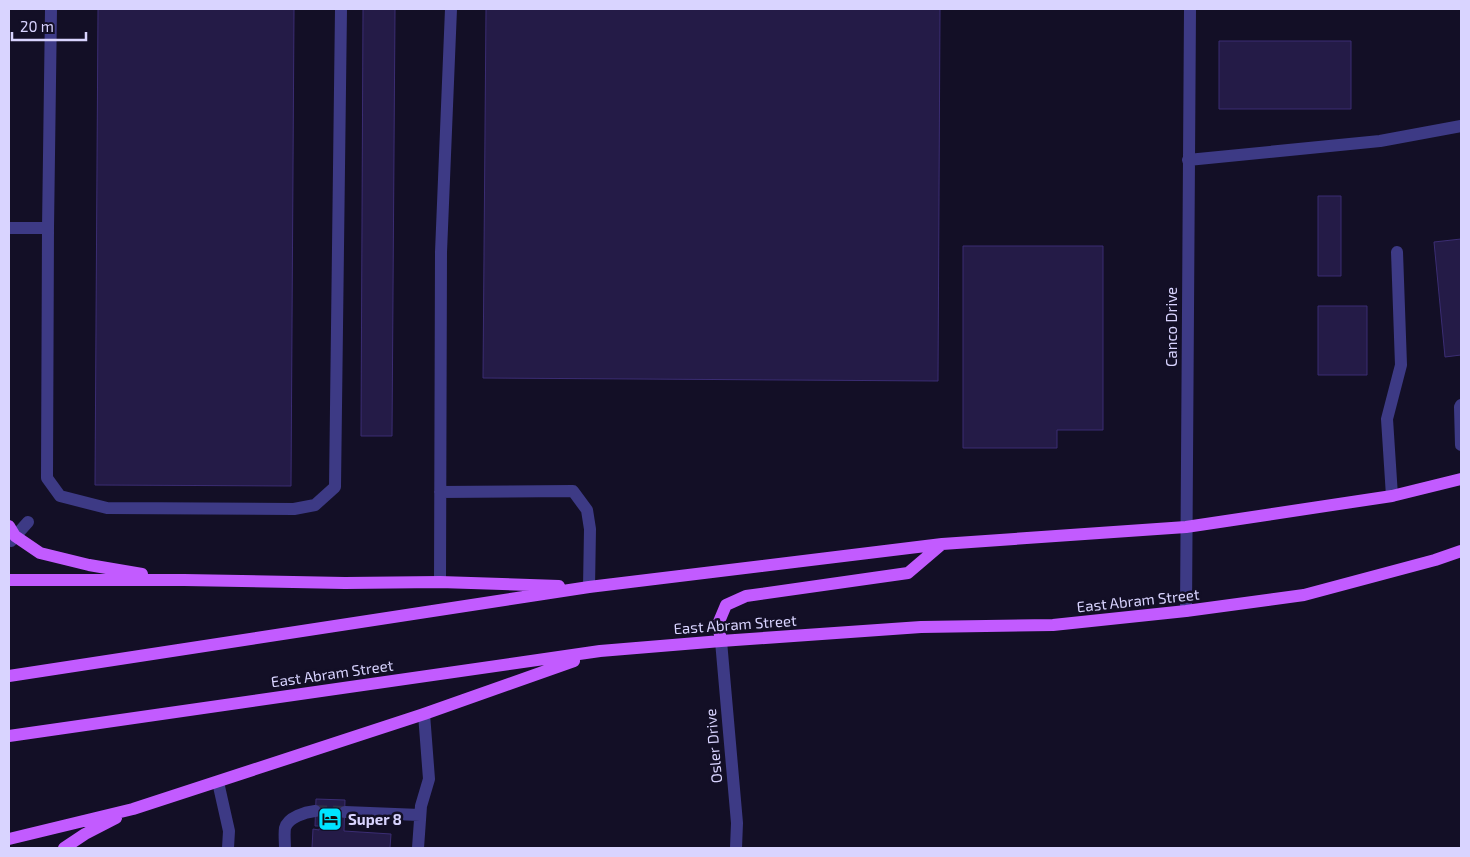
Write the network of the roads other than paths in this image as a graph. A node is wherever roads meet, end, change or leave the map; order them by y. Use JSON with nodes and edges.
{"nodes":[{"id":1,"x":51,"y":9,"type":"edge"},
{"id":2,"x":341,"y":9,"type":"edge"},
{"id":3,"x":451,"y":9,"type":"edge"},
{"id":4,"x":1190,"y":9,"type":"edge"},
{"id":5,"x":1461,"y":126,"type":"edge"},
{"id":6,"x":1188,"y":160,"type":"junction"},
{"id":7,"x":9,"y":228,"type":"edge"},
{"id":8,"x":48,"y":228,"type":"junction"},
{"id":9,"x":1397,"y":252,"type":"dead end"},
{"id":10,"x":1461,"y":405,"type":"edge"},
{"id":11,"x":1461,"y":445,"type":"edge"},
{"id":12,"x":1461,"y":479,"type":"edge"},
{"id":13,"x":440,"y":492,"type":"junction"},
{"id":14,"x":1392,"y":496,"type":"junction"},
{"id":15,"x":28,"y":522,"type":"dead end"},
{"id":16,"x":1186,"y":527,"type":"junction"},
{"id":17,"x":12,"y":534,"type":"edge"},
{"id":18,"x":942,"y":544,"type":"junction"},
{"id":19,"x":1461,"y":551,"type":"edge"},
{"id":20,"x":9,"y":580,"type":"edge"},
{"id":21,"x":184,"y":580,"type":"junction"},
{"id":22,"x":440,"y":582,"type":"junction"},
{"id":23,"x":589,"y":586,"type":"junction"},
{"id":24,"x":1186,"y":611,"type":"junction"},
{"id":25,"x":721,"y":641,"type":"junction"},
{"id":26,"x":600,"y":651,"type":"junction"},
{"id":27,"x":9,"y":676,"type":"edge"},
{"id":28,"x":424,"y":714,"type":"junction"},
{"id":29,"x":9,"y":736,"type":"edge"},
{"id":30,"x":218,"y":782,"type":"junction"},
{"id":31,"x":133,"y":809,"type":"junction"},
{"id":32,"x":315,"y":811,"type":"tunnel mouth"},
{"id":33,"x":345,"y":812,"type":"tunnel mouth"},
{"id":34,"x":420,"y":816,"type":"junction"},
{"id":35,"x":9,"y":839,"type":"edge"},
{"id":36,"x":225,"y":847,"type":"edge"},
{"id":37,"x":64,"y":848,"type":"edge"},
{"id":38,"x":285,"y":848,"type":"edge"},
{"id":39,"x":418,"y":848,"type":"edge"},
{"id":40,"x":736,"y":848,"type":"edge"}],
"edges":[{"from":1,"to":8,"type":"street"},
{"from":2,"to":8,"type":"street"},
{"from":3,"to":13,"type":"street"},
{"from":4,"to":6,"type":"street","name":"Canco Drive"},
{"from":5,"to":6,"type":"street"},
{"from":6,"to":16,"type":"street","name":"Canco Drive"},
{"from":7,"to":8,"type":"street"},
{"from":9,"to":14,"type":"street"},
{"from":10,"to":11,"type":"street"},
{"from":12,"to":14,"type":"main road"},
{"from":13,"to":22,"type":"street"},
{"from":13,"to":23,"type":"street"},
{"from":14,"to":16,"type":"main road"},
{"from":15,"to":17,"type":"street"},
{"from":16,"to":18,"type":"main road"},
{"from":16,"to":24,"type":"street","name":"Canco Drive"},
{"from":17,"to":21,"type":"main road"},
{"from":18,"to":23,"type":"main road"},
{"from":18,"to":25,"type":"main road"},
{"from":19,"to":24,"type":"main road","name":"East Abram Street"},
{"from":20,"to":21,"type":"main road"},
{"from":21,"to":22,"type":"main road"},
{"from":22,"to":23,"type":"main road"},
{"from":23,"to":27,"type":"main road"},
{"from":24,"to":25,"type":"main road","name":"East Abram Street"},
{"from":25,"to":26,"type":"main road","name":"East Abram Street"},
{"from":25,"to":40,"type":"street","name":"Osler Drive"},
{"from":26,"to":28,"type":"main road"},
{"from":26,"to":29,"type":"main road","name":"East Abram Street"},
{"from":28,"to":30,"type":"main road"},
{"from":28,"to":34,"type":"street"},
{"from":30,"to":31,"type":"main road"},
{"from":30,"to":36,"type":"street"},
{"from":31,"to":35,"type":"main road"},
{"from":31,"to":37,"type":"main road"},
{"from":32,"to":38,"type":"street"},
{"from":33,"to":34,"type":"street"},
{"from":34,"to":39,"type":"street"}]}
